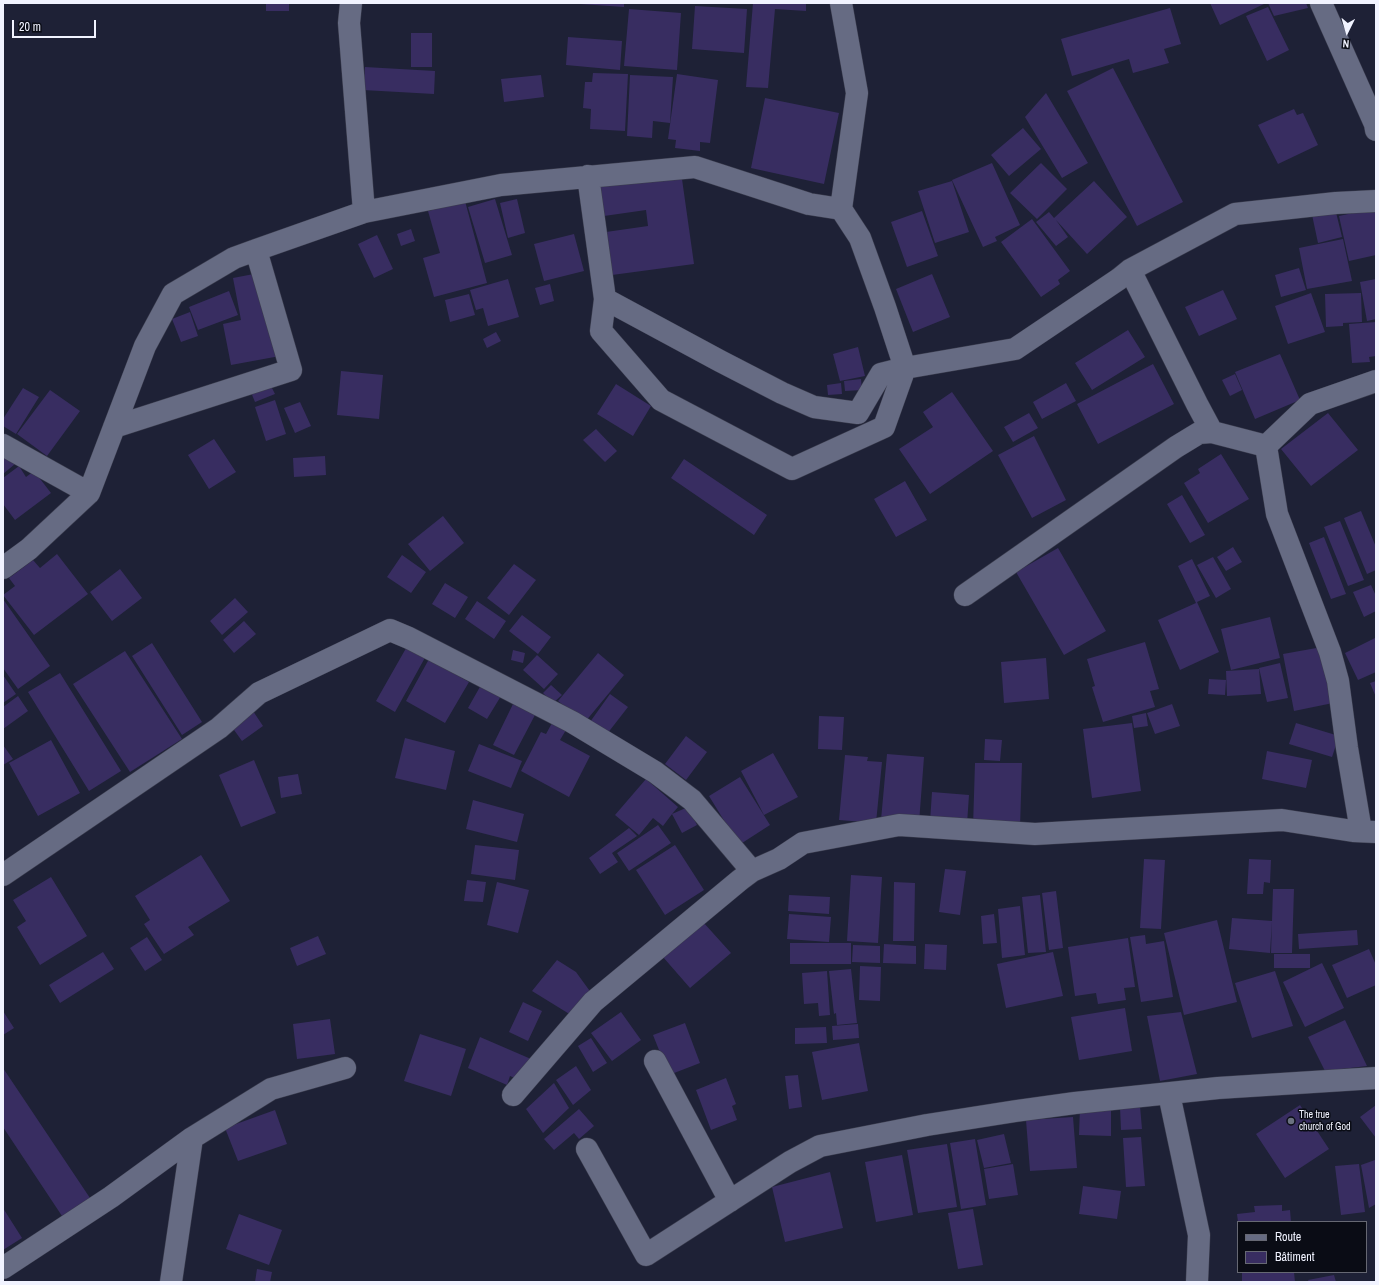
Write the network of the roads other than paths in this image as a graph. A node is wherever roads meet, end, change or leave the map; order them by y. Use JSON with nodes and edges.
{"nodes":[{"id":1,"x":351,"y":3,"type":"edge"},
{"id":2,"x":841,"y":3,"type":"edge"},
{"id":3,"x":1321,"y":3,"type":"edge"},
{"id":4,"x":1376,"y":130,"type":"edge"},
{"id":5,"x":588,"y":176,"type":"junction"},
{"id":6,"x":1376,"y":202,"type":"edge"},
{"id":7,"x":841,"y":209,"type":"junction"},
{"id":8,"x":364,"y":212,"type":"junction"},
{"id":9,"x":256,"y":250,"type":"junction"},
{"id":10,"x":1130,"y":270,"type":"junction"},
{"id":11,"x":605,"y":299,"type":"junction"},
{"id":12,"x":905,"y":368,"type":"junction"},
{"id":13,"x":1376,"y":381,"type":"edge"},
{"id":14,"x":114,"y":427,"type":"junction"},
{"id":15,"x":1212,"y":432,"type":"junction"},
{"id":16,"x":3,"y":444,"type":"edge"},
{"id":17,"x":1266,"y":446,"type":"junction"},
{"id":18,"x":89,"y":493,"type":"junction"},
{"id":19,"x":3,"y":568,"type":"edge"},
{"id":20,"x":965,"y":595,"type":"dead end"},
{"id":21,"x":1369,"y":831,"type":"edge"},
{"id":22,"x":752,"y":871,"type":"junction"},
{"id":23,"x":3,"y":875,"type":"edge"},
{"id":24,"x":655,"y":1061,"type":"dead end"},
{"id":25,"x":345,"y":1068,"type":"dead end"},
{"id":26,"x":1376,"y":1078,"type":"edge"},
{"id":27,"x":1169,"y":1094,"type":"junction"},
{"id":28,"x":513,"y":1095,"type":"dead end"},
{"id":29,"x":192,"y":1138,"type":"junction"},
{"id":30,"x":587,"y":1149,"type":"dead end"},
{"id":31,"x":730,"y":1201,"type":"junction"},
{"id":32,"x":3,"y":1268,"type":"edge"},
{"id":33,"x":172,"y":1282,"type":"edge"},
{"id":34,"x":1197,"y":1282,"type":"edge"}],
"edges":[{"from":1,"to":8,"type":"street"},
{"from":2,"to":7,"type":"street"},
{"from":3,"to":4,"type":"street"},
{"from":5,"to":7,"type":"street"},
{"from":5,"to":8,"type":"street"},
{"from":5,"to":11,"type":"street"},
{"from":6,"to":10,"type":"street"},
{"from":7,"to":12,"type":"street"},
{"from":8,"to":9,"type":"street"},
{"from":9,"to":14,"type":"street"},
{"from":9,"to":14,"type":"street"},
{"from":10,"to":12,"type":"street"},
{"from":10,"to":15,"type":"street"},
{"from":11,"to":12,"type":"street"},
{"from":11,"to":12,"type":"street"},
{"from":13,"to":17,"type":"street"},
{"from":14,"to":18,"type":"street"},
{"from":15,"to":17,"type":"street"},
{"from":15,"to":20,"type":"street"},
{"from":16,"to":18,"type":"street"},
{"from":17,"to":21,"type":"street"},
{"from":18,"to":19,"type":"street"},
{"from":21,"to":22,"type":"street"},
{"from":22,"to":23,"type":"street"},
{"from":22,"to":28,"type":"street"},
{"from":24,"to":31,"type":"street"},
{"from":25,"to":29,"type":"street"},
{"from":26,"to":27,"type":"street"},
{"from":27,"to":31,"type":"street"},
{"from":27,"to":34,"type":"street"},
{"from":29,"to":32,"type":"street"},
{"from":29,"to":33,"type":"street"},
{"from":30,"to":31,"type":"street"}]}
